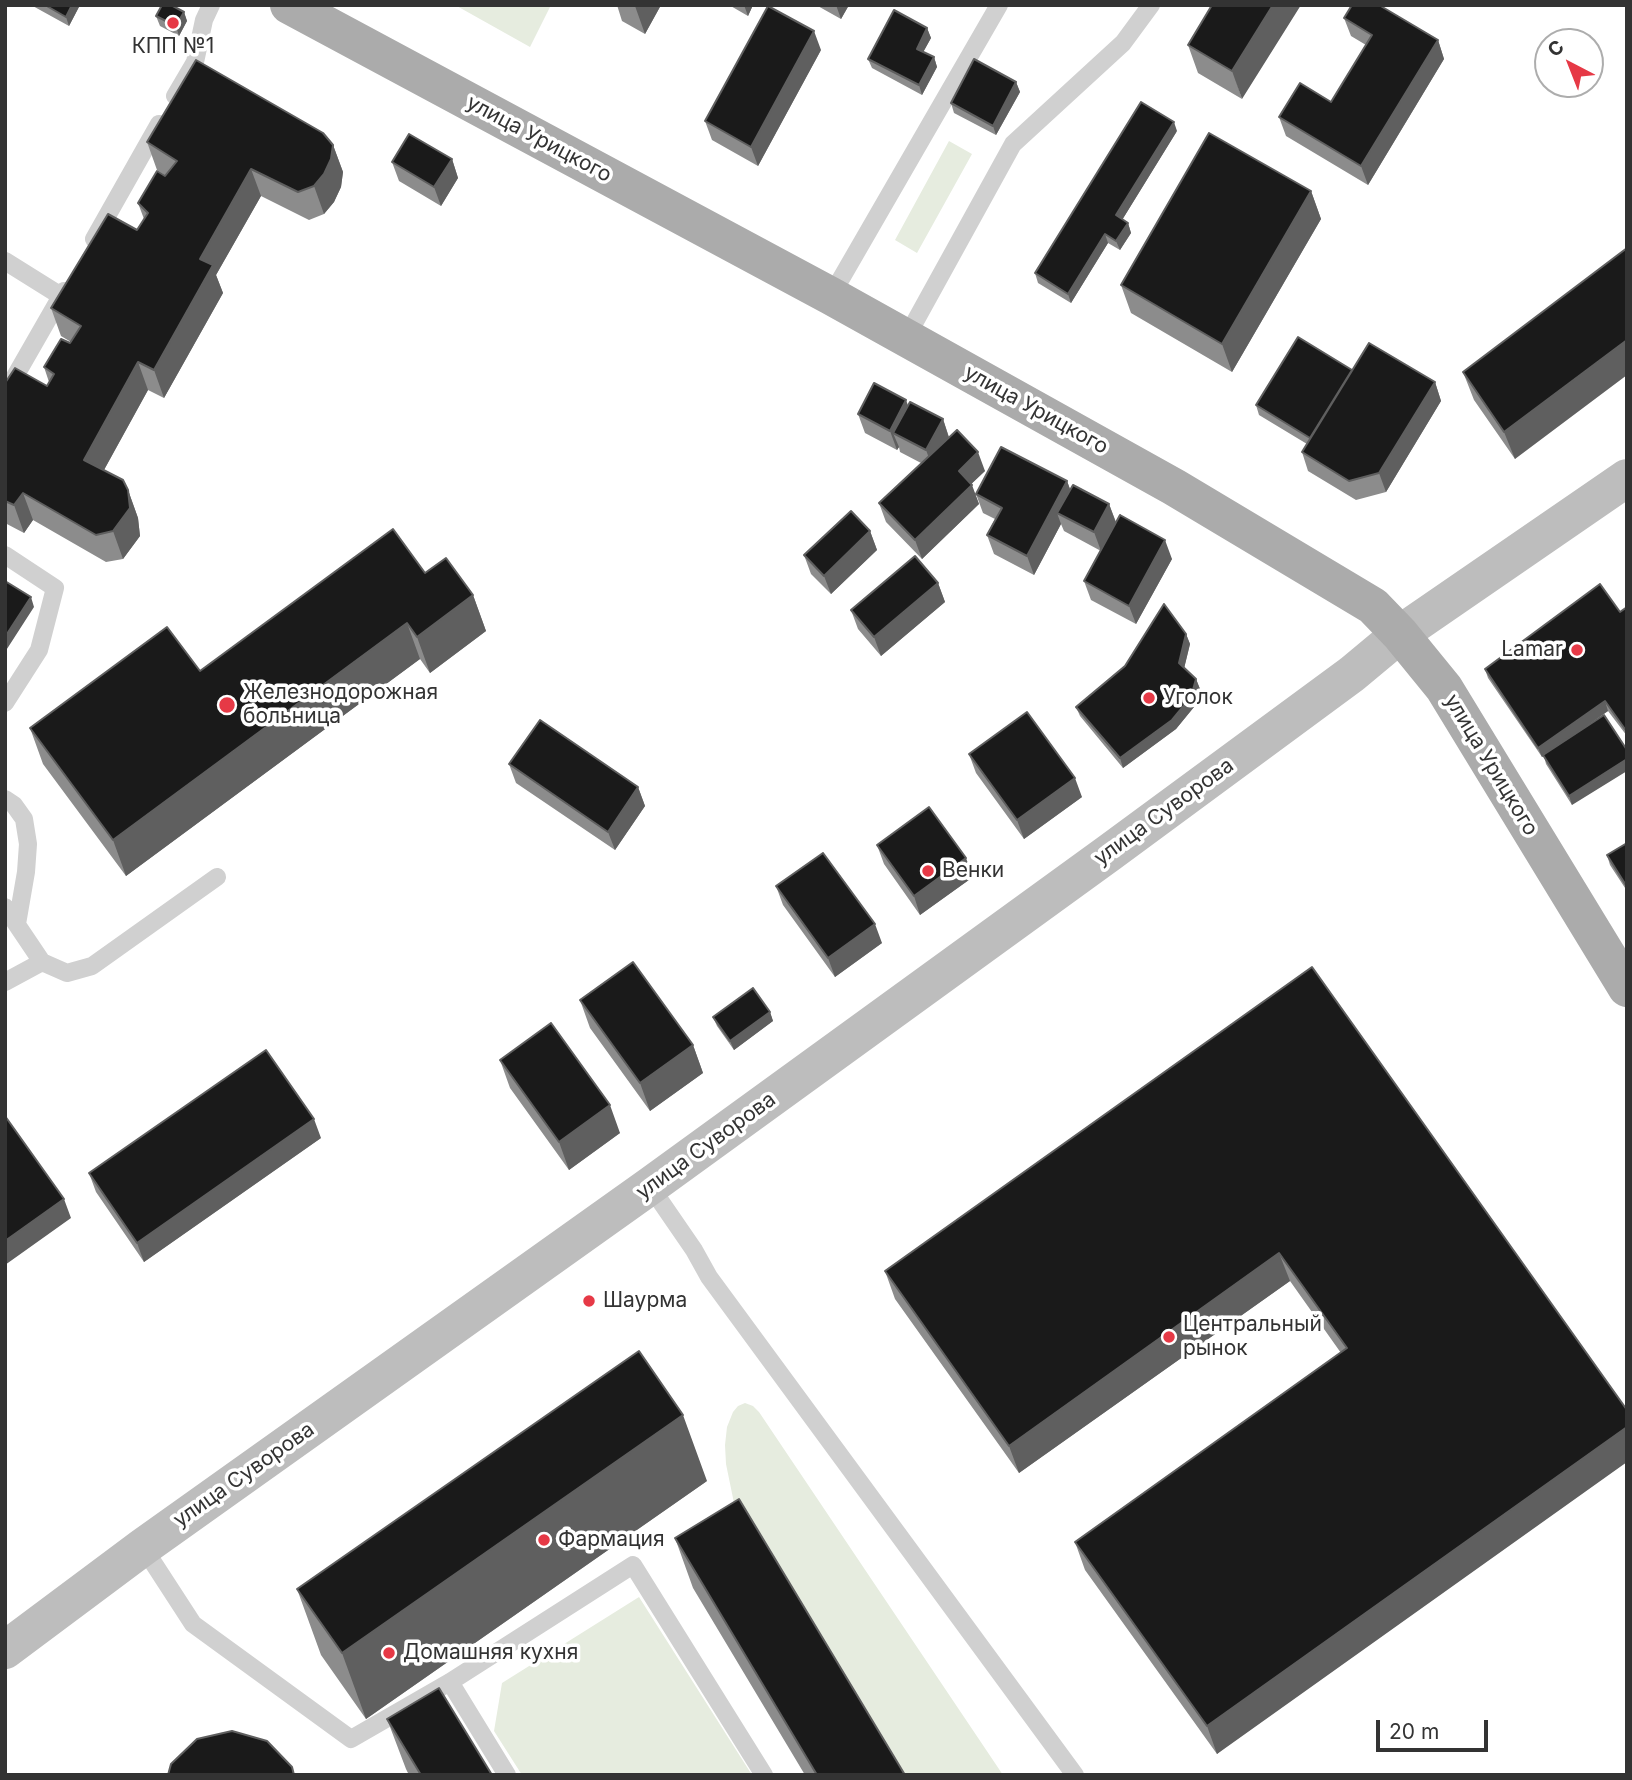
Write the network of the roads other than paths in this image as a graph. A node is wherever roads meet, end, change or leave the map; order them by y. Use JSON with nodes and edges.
{"nodes":[{"id":1,"x":211,"y":5,"type":"edge"},
{"id":2,"x":289,"y":5,"type":"edge"},
{"id":3,"x":999,"y":5,"type":"edge"},
{"id":4,"x":1152,"y":5,"type":"edge"},
{"id":5,"x":88,"y":249,"type":"edge"},
{"id":6,"x":5,"y":261,"type":"edge"},
{"id":7,"x":75,"y":272,"type":"edge"},
{"id":8,"x":61,"y":296,"type":"junction"},
{"id":9,"x":831,"y":296,"type":"junction"},
{"id":10,"x":906,"y":338,"type":"junction"},
{"id":11,"x":5,"y":394,"type":"edge"},
{"id":12,"x":1627,"y":478,"type":"edge"},
{"id":13,"x":5,"y":555,"type":"edge"},
{"id":14,"x":1400,"y":634,"type":"junction"},
{"id":15,"x":5,"y":703,"type":"edge"},
{"id":16,"x":5,"y":799,"type":"edge"},
{"id":17,"x":217,"y":877,"type":"dead end"},
{"id":18,"x":5,"y":907,"type":"edge"},
{"id":19,"x":17,"y":924,"type":"junction"},
{"id":20,"x":42,"y":962,"type":"junction"},
{"id":21,"x":5,"y":982,"type":"edge"},
{"id":22,"x":1627,"y":988,"type":"edge"},
{"id":23,"x":650,"y":1186,"type":"junction"},
{"id":24,"x":143,"y":1547,"type":"junction"},
{"id":25,"x":5,"y":1650,"type":"edge"},
{"id":26,"x":450,"y":1682,"type":"junction"},
{"id":27,"x":507,"y":1775,"type":"edge"},
{"id":28,"x":764,"y":1775,"type":"edge"},
{"id":29,"x":1075,"y":1775,"type":"edge"}],
"edges":[{"from":1,"to":5,"type":"lane"},
{"from":2,"to":9,"type":"main road","name":"улица Урицкого"},
{"from":3,"to":9,"type":"lane"},
{"from":4,"to":10,"type":"lane"},
{"from":6,"to":8,"type":"lane"},
{"from":7,"to":8,"type":"lane"},
{"from":8,"to":11,"type":"lane"},
{"from":9,"to":10,"type":"main road","name":"улица Урицкого"},
{"from":10,"to":14,"type":"main road","name":"улица Урицкого"},
{"from":12,"to":14,"type":"main road","name":"улица Суворова"},
{"from":13,"to":15,"type":"lane"},
{"from":14,"to":22,"type":"main road","name":"улица Урицкого"},
{"from":14,"to":23,"type":"main road","name":"улица Суворова"},
{"from":16,"to":19,"type":"lane"},
{"from":17,"to":20,"type":"lane"},
{"from":18,"to":19,"type":"lane"},
{"from":19,"to":20,"type":"lane"},
{"from":20,"to":21,"type":"lane"},
{"from":23,"to":24,"type":"main road","name":"улица Суворова"},
{"from":23,"to":29,"type":"lane"},
{"from":24,"to":25,"type":"main road","name":"улица Суворова"},
{"from":24,"to":26,"type":"lane"},
{"from":26,"to":27,"type":"lane"},
{"from":26,"to":28,"type":"lane"}]}
